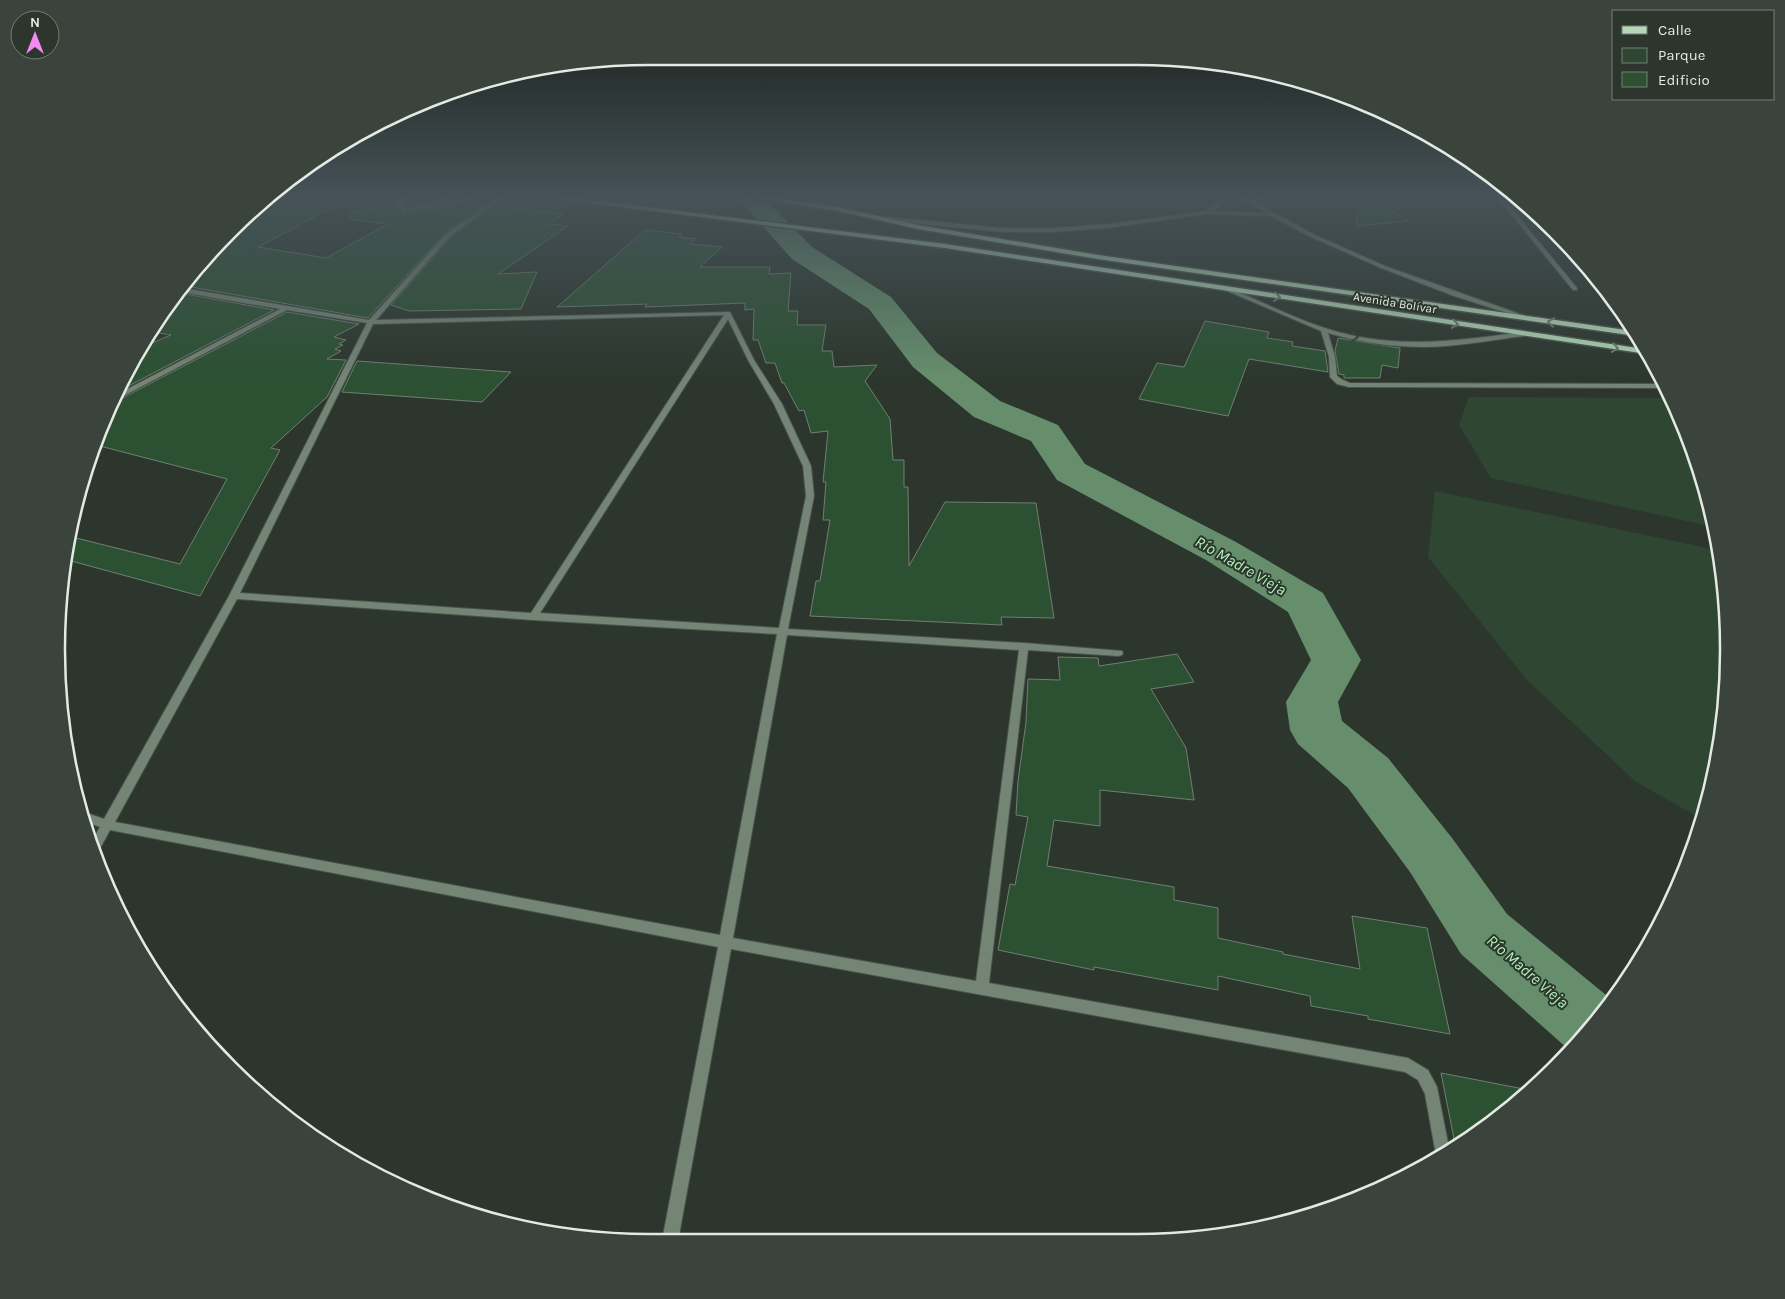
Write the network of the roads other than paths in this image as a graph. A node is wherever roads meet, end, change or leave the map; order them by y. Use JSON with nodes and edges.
{"nodes":[{"id":1,"x":428,"y":258,"type":"edge"},
{"id":2,"x":1019,"y":258,"type":"edge"},
{"id":3,"x":1105,"y":258,"type":"edge"},
{"id":4,"x":1363,"y":258,"type":"edge"},
{"id":5,"x":1549,"y":258,"type":"edge"},
{"id":6,"x":1575,"y":289,"type":"dead end"},
{"id":7,"x":1227,"y":290,"type":"junction"},
{"id":8,"x":188,"y":291,"type":"edge"},
{"id":9,"x":286,"y":308,"type":"junction"},
{"id":10,"x":728,"y":313,"type":"junction"},
{"id":11,"x":1534,"y":320,"type":"junction"},
{"id":12,"x":371,"y":322,"type":"junction"},
{"id":13,"x":1324,"y":330,"type":"junction"},
{"id":14,"x":1626,"y":333,"type":"edge"},
{"id":15,"x":1524,"y":334,"type":"junction"},
{"id":16,"x":1638,"y":351,"type":"edge"},
{"id":17,"x":1657,"y":386,"type":"edge"},
{"id":18,"x":124,"y":394,"type":"edge"},
{"id":19,"x":234,"y":596,"type":"junction"},
{"id":20,"x":533,"y":617,"type":"junction"},
{"id":21,"x":783,"y":630,"type":"junction"},
{"id":22,"x":1024,"y":646,"type":"junction"},
{"id":23,"x":1118,"y":652,"type":"dead end"},
{"id":24,"x":90,"y":818,"type":"edge"},
{"id":25,"x":107,"y":825,"type":"junction"},
{"id":26,"x":98,"y":842,"type":"edge"},
{"id":27,"x":724,"y":942,"type":"junction"},
{"id":28,"x":982,"y":988,"type":"junction"},
{"id":29,"x":1441,"y":1147,"type":"edge"},
{"id":30,"x":671,"y":1234,"type":"edge"}],
"edges":[{"from":1,"to":12,"type":"street"},
{"from":2,"to":7,"type":"main road","name":"Avenida Bolívar"},
{"from":3,"to":11,"type":"main road","name":"Avenida Bolívar"},
{"from":4,"to":11,"type":"street"},
{"from":5,"to":6,"type":"street"},
{"from":7,"to":13,"type":"street"},
{"from":7,"to":15,"type":"main road","name":"Avenida Bolívar","one_way":true},
{"from":8,"to":9,"type":"street"},
{"from":9,"to":12,"type":"street"},
{"from":9,"to":18,"type":"street"},
{"from":10,"to":12,"type":"street"},
{"from":10,"to":20,"type":"street"},
{"from":10,"to":21,"type":"street"},
{"from":14,"to":11,"type":"main road","name":"Avenida Bolívar","one_way":true},
{"from":12,"to":19,"type":"street"},
{"from":13,"to":15,"type":"street","one_way":true},
{"from":13,"to":17,"type":"street"},
{"from":15,"to":16,"type":"main road","name":"Avenida Bolívar","one_way":true},
{"from":19,"to":20,"type":"street"},
{"from":19,"to":25,"type":"street"},
{"from":20,"to":21,"type":"street"},
{"from":21,"to":22,"type":"street"},
{"from":21,"to":27,"type":"street"},
{"from":22,"to":23,"type":"street"},
{"from":22,"to":28,"type":"street"},
{"from":24,"to":25,"type":"street"},
{"from":25,"to":26,"type":"street"},
{"from":25,"to":27,"type":"street"},
{"from":27,"to":28,"type":"street"},
{"from":27,"to":30,"type":"street"},
{"from":28,"to":29,"type":"street"}]}
